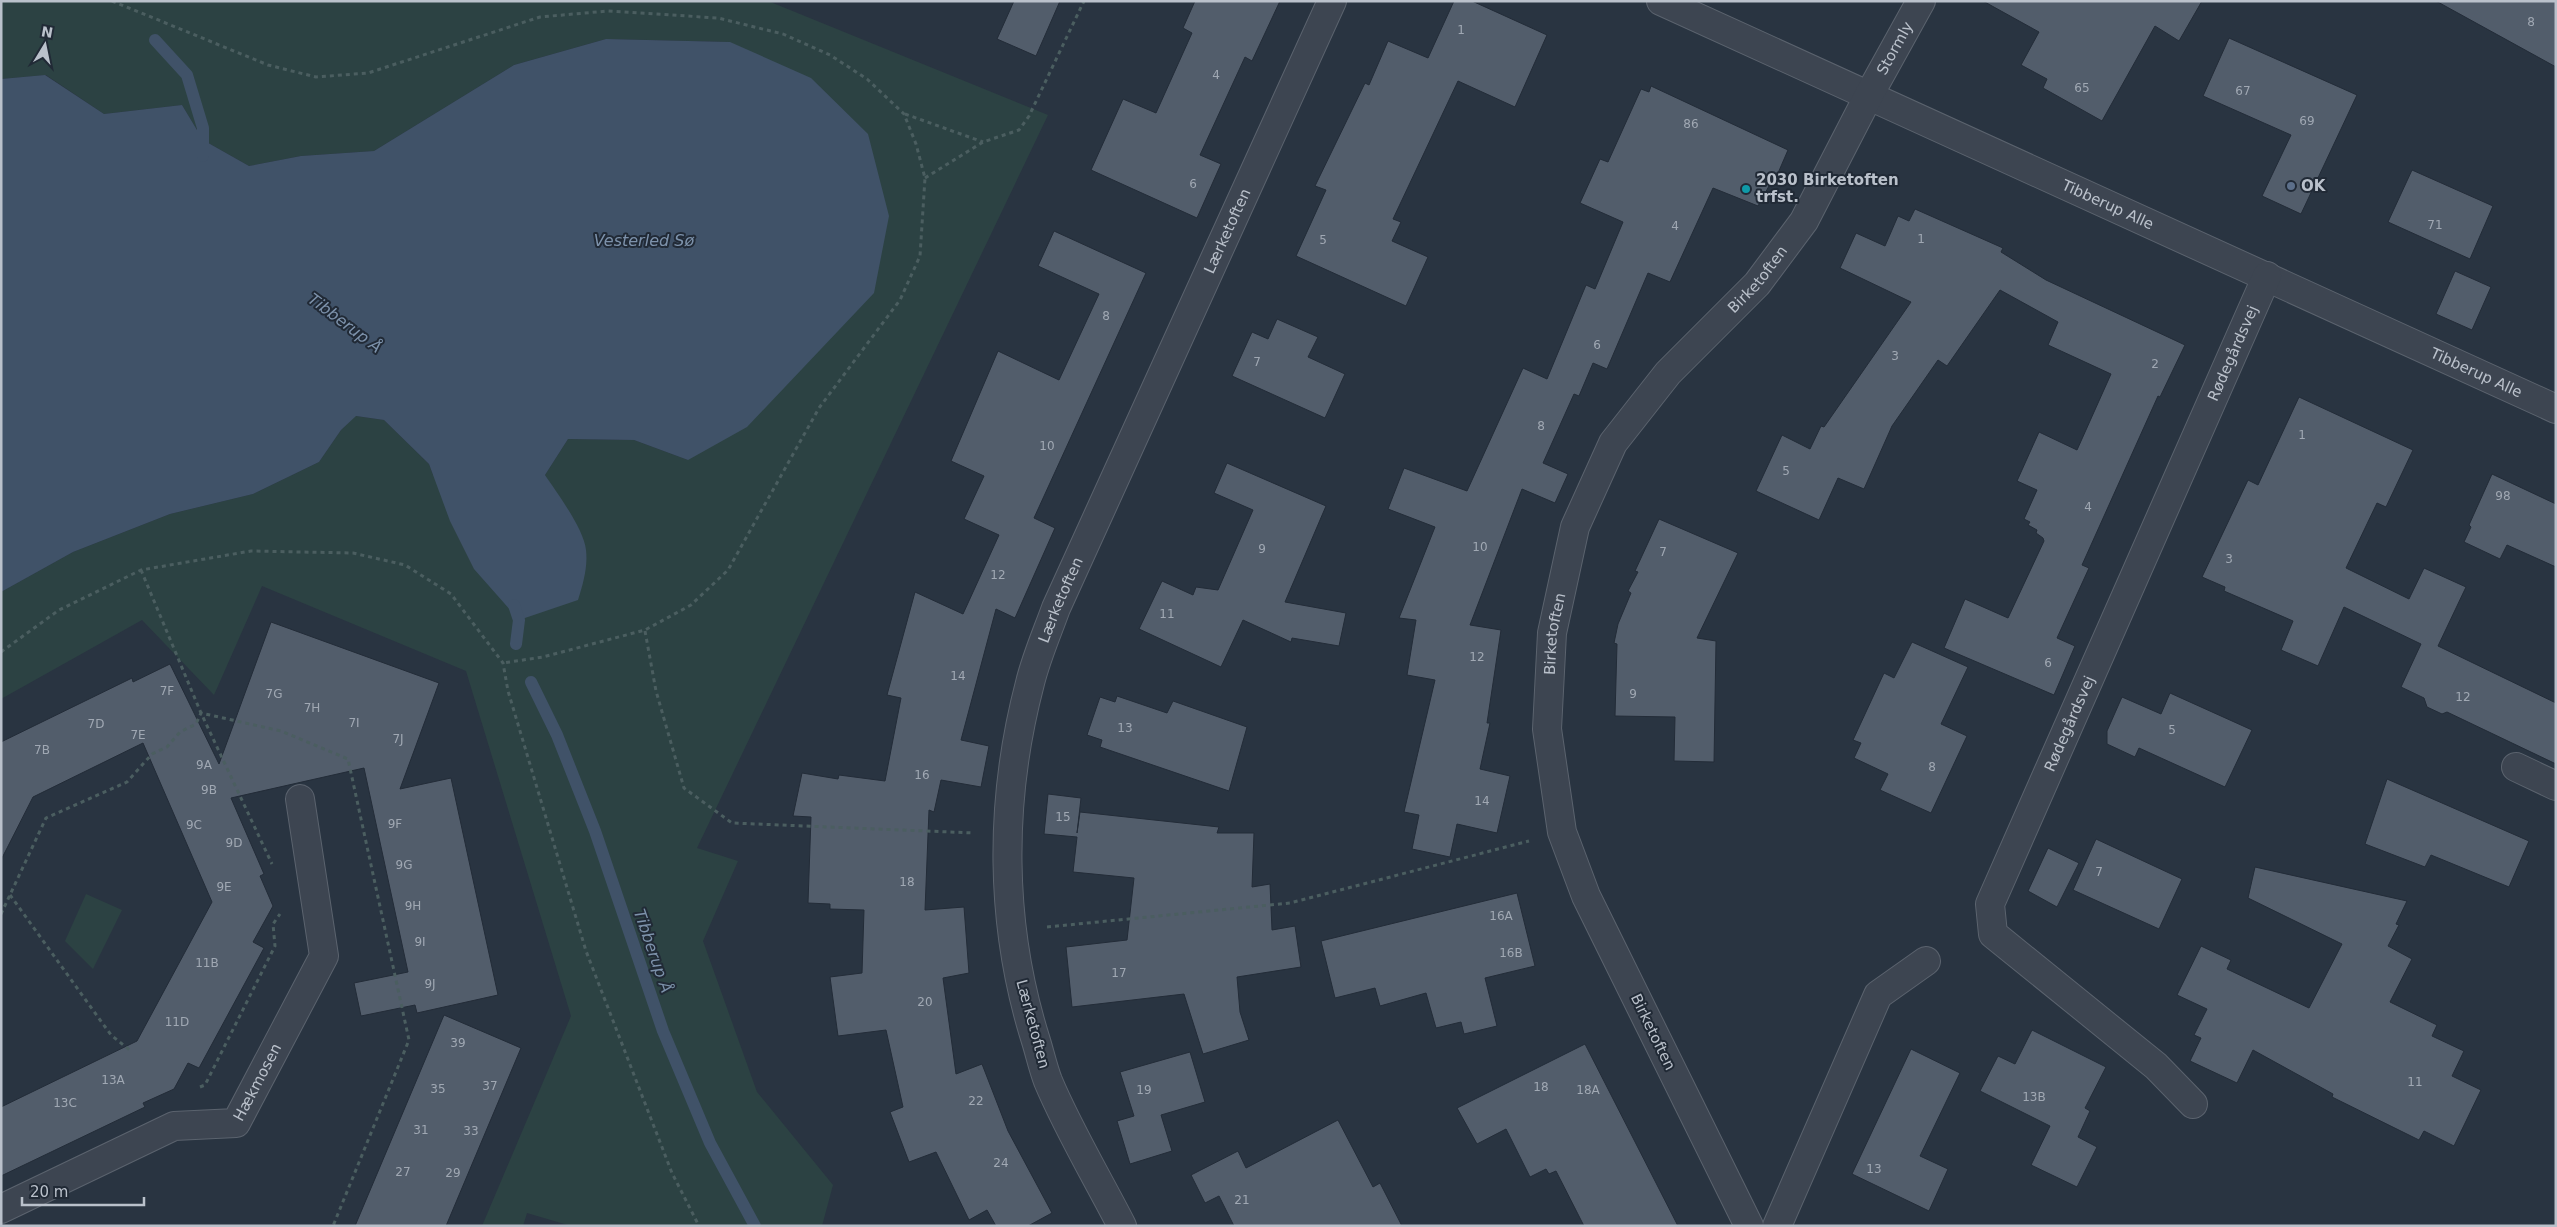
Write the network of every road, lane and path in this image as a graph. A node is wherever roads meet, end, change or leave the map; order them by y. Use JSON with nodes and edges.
{"nodes":[{"id":1,"x":112,"y":1,"type":"edge"},
{"id":2,"x":1084,"y":1,"type":"edge"},
{"id":3,"x":1332,"y":1,"type":"edge"},
{"id":4,"x":1661,"y":1,"type":"edge"},
{"id":5,"x":1921,"y":1,"type":"edge"},
{"id":6,"x":1869,"y":95,"type":"junction"},
{"id":7,"x":904,"y":114,"type":"junction"},
{"id":8,"x":983,"y":142,"type":"junction"},
{"id":9,"x":925,"y":178,"type":"junction"},
{"id":10,"x":2267,"y":276,"type":"junction"},
{"id":11,"x":2556,"y":409,"type":"edge"},
{"id":12,"x":141,"y":570,"type":"junction"},
{"id":13,"x":645,"y":630,"type":"junction"},
{"id":14,"x":1,"y":652,"type":"edge"},
{"id":15,"x":503,"y":663,"type":"junction"},
{"id":16,"x":170,"y":742,"type":"dead end"},
{"id":17,"x":2516,"y":767,"type":"dead end"},
{"id":18,"x":2556,"y":786,"type":"edge"},
{"id":19,"x":300,"y":799,"type":"dead end"},
{"id":20,"x":1562,"y":832,"type":"junction"},
{"id":21,"x":1007,"y":835,"type":"junction"},
{"id":22,"x":269,"y":847,"type":"dead end"},
{"id":23,"x":264,"y":850,"type":"junction"},
{"id":24,"x":274,"y":868,"type":"dead end"},
{"id":25,"x":10,"y":895,"type":"junction"},
{"id":26,"x":281,"y":906,"type":"dead end"},
{"id":27,"x":1,"y":914,"type":"edge"},
{"id":28,"x":1011,"y":930,"type":"junction"},
{"id":29,"x":1926,"y":962,"type":"dead end"},
{"id":30,"x":132,"y":1052,"type":"dead end"},
{"id":31,"x":197,"y":1089,"type":"dead end"},
{"id":32,"x":2193,"y":1104,"type":"dead end"},
{"id":33,"x":1,"y":1209,"type":"edge"},
{"id":34,"x":699,"y":1226,"type":"edge"},
{"id":35,"x":1122,"y":1226,"type":"edge"},
{"id":36,"x":1749,"y":1226,"type":"edge"},
{"id":37,"x":1776,"y":1226,"type":"edge"}],
"edges":[{"from":1,"to":7,"type":"path"},
{"from":2,"to":8,"type":"path"},
{"from":3,"to":21,"type":"street","name":"Lærketoften"},
{"from":4,"to":6,"type":"street","name":"Tibberup Alle"},
{"from":5,"to":6,"type":"street","name":"Stormly"},
{"from":6,"to":10,"type":"street","name":"Tibberup Alle"},
{"from":6,"to":20,"type":"street","name":"Birketoften"},
{"from":7,"to":8,"type":"path"},
{"from":7,"to":9,"type":"path"},
{"from":8,"to":9,"type":"path"},
{"from":9,"to":13,"type":"path"},
{"from":10,"to":11,"type":"street","name":"Tibberup Alle"},
{"from":10,"to":32,"type":"street","name":"Rødegårdsvej"},
{"from":12,"to":14,"type":"path"},
{"from":12,"to":15,"type":"path"},
{"from":12,"to":23,"type":"path"},
{"from":13,"to":15,"type":"path"},
{"from":13,"to":21,"type":"path"},
{"from":15,"to":34,"type":"path"},
{"from":16,"to":25,"type":"path"},
{"from":17,"to":18,"type":"street"},
{"from":19,"to":33,"type":"street","name":"Hækmosen"},
{"from":20,"to":28,"type":"path"},
{"from":20,"to":36,"type":"street","name":"Birketoften"},
{"from":21,"to":28,"type":"street","name":"Lærketoften"},
{"from":22,"to":23,"type":"path"},
{"from":23,"to":24,"type":"path"},
{"from":25,"to":27,"type":"path"},
{"from":25,"to":30,"type":"path"},
{"from":26,"to":31,"type":"path"},
{"from":28,"to":35,"type":"street","name":"Lærketoften"},
{"from":29,"to":37,"type":"street"}]}
